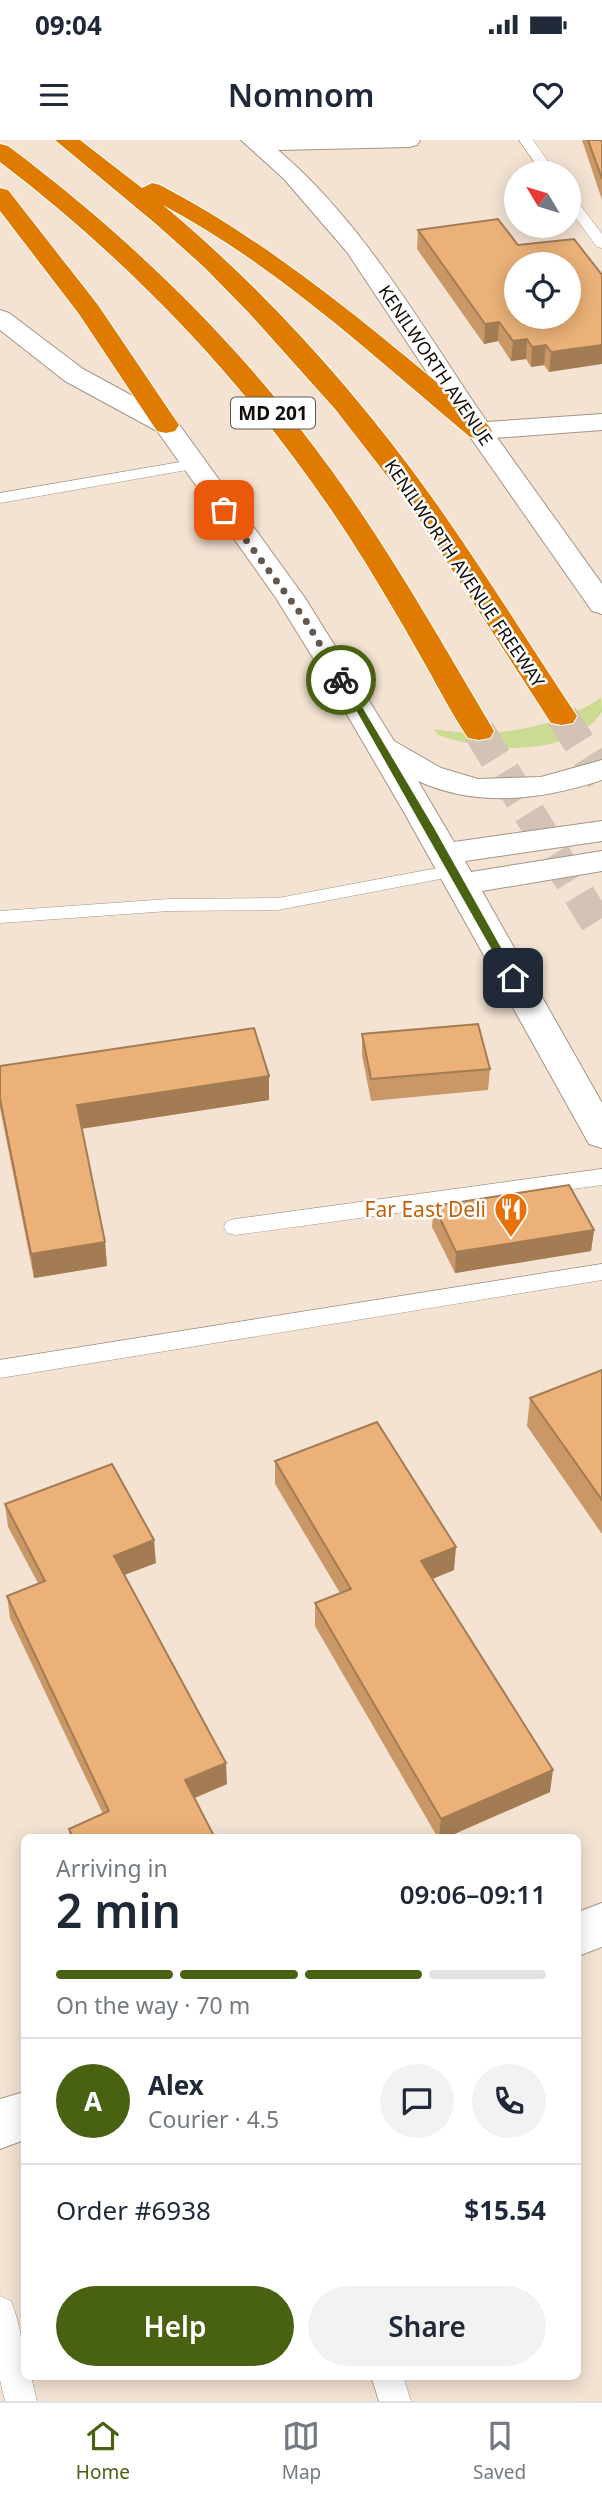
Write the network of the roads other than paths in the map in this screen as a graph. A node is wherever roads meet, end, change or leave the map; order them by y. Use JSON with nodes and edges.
{"nodes":[{"id":1,"x":66,"y":140,"type":"edge"},
{"id":2,"x":409,"y":140,"type":"edge"},
{"id":3,"x":526,"y":140,"type":"edge"},
{"id":4,"x":256,"y":142,"type":"edge"},
{"id":5,"x":0,"y":150,"type":"edge"},
{"id":6,"x":541,"y":161,"type":"edge"},
{"id":7,"x":108,"y":172,"type":"junction"},
{"id":8,"x":0,"y":195,"type":"edge"},
{"id":9,"x":581,"y":216,"type":"edge"},
{"id":10,"x":602,"y":244,"type":"edge"},
{"id":11,"x":0,"y":318,"type":"edge"},
{"id":12,"x":602,"y":422,"type":"edge"},
{"id":13,"x":166,"y":425,"type":"junction"},
{"id":14,"x":479,"y":431,"type":"junction"},
{"id":15,"x":192,"y":465,"type":"junction"},
{"id":16,"x":0,"y":498,"type":"edge"},
{"id":17,"x":602,"y":605,"type":"edge"},
{"id":18,"x":562,"y":716,"type":"tunnel mouth"},
{"id":19,"x":479,"y":732,"type":"tunnel mouth"},
{"id":20,"x":380,"y":745,"type":"junction"},
{"id":21,"x":602,"y":770,"type":"edge"},
{"id":22,"x":602,"y":831,"type":"edge"},
{"id":23,"x":602,"y":861,"type":"edge"},
{"id":24,"x":453,"y":870,"type":"junction"},
{"id":25,"x":0,"y":917,"type":"edge"},
{"id":26,"x":602,"y":1135,"type":"edge"},
{"id":27,"x":602,"y":1177,"type":"edge"},
{"id":28,"x":235,"y":1227,"type":"dead end"},
{"id":29,"x":602,"y":1272,"type":"edge"},
{"id":30,"x":0,"y":1369,"type":"edge"},
{"id":31,"x":602,"y":1925,"type":"edge"},
{"id":32,"x":581,"y":1933,"type":"edge"},
{"id":33,"x":21,"y":2117,"type":"edge"},
{"id":34,"x":0,"y":2124,"type":"edge"},
{"id":35,"x":0,"y":2312,"type":"edge"},
{"id":36,"x":388,"y":2380,"type":"edge"},
{"id":37,"x":21,"y":2401,"type":"edge"},
{"id":38,"x":396,"y":2401,"type":"edge"}],
"edges":[{"from":1,"to":7,"type":"highway","name":"KENILWORTH AVENUE FREEWAY","number":"MD 201"},
{"from":2,"to":4,"type":"main road"},
{"from":3,"to":6,"type":"lane"},
{"from":4,"to":14,"type":"main road","name":"KENILWORTH AVENUE"},
{"from":5,"to":19,"type":"highway","number":"MD 201"},
{"from":7,"to":14,"type":"highway"},
{"from":7,"to":18,"type":"highway","name":"KENILWORTH AVENUE FREEWAY","number":"MD 201"},
{"from":8,"to":13,"type":"highway"},
{"from":9,"to":10,"type":"lane"},
{"from":11,"to":13,"type":"main road"},
{"from":12,"to":14,"type":"main road"},
{"from":13,"to":15,"type":"main road"},
{"from":14,"to":17,"type":"main road","name":"KENILWORTH AVENUE"},
{"from":15,"to":16,"type":"lane"},
{"from":15,"to":20,"type":"main road"},
{"from":20,"to":21,"type":"main road"},
{"from":20,"to":24,"type":"main road"},
{"from":22,"to":24,"type":"main road"},
{"from":23,"to":24,"type":"main road"},
{"from":24,"to":25,"type":"lane"},
{"from":24,"to":26,"type":"main road"},
{"from":27,"to":28,"type":"lane"},
{"from":29,"to":30,"type":"lane"},
{"from":31,"to":32,"type":"main road"},
{"from":33,"to":34,"type":"main road"},
{"from":35,"to":37,"type":"lane"},
{"from":36,"to":38,"type":"lane"}]}
